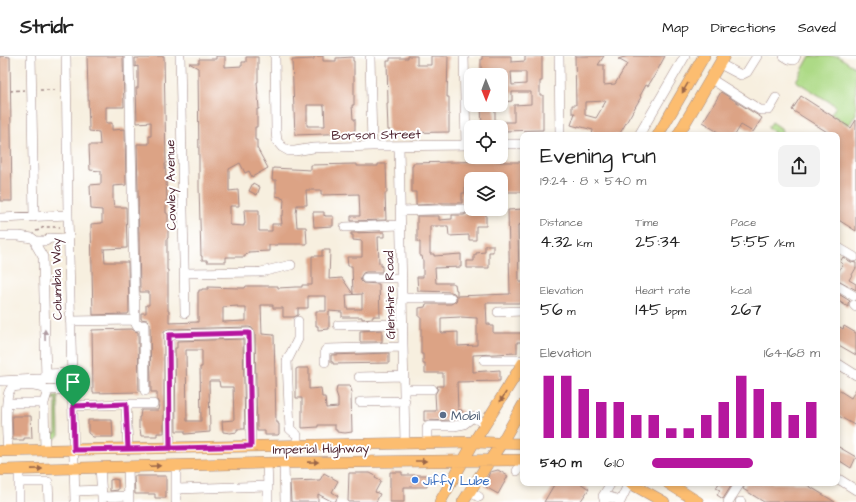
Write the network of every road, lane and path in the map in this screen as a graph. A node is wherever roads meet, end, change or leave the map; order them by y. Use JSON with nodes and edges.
{"nodes":[{"id":1,"x":31,"y":56,"type":"edge"},
{"id":2,"x":66,"y":56,"type":"edge"},
{"id":3,"x":130,"y":56,"type":"edge"},
{"id":4,"x":180,"y":56,"type":"edge"},
{"id":5,"x":275,"y":56,"type":"edge"},
{"id":6,"x":370,"y":56,"type":"edge"},
{"id":7,"x":464,"y":56,"type":"edge"},
{"id":8,"x":559,"y":56,"type":"edge"},
{"id":9,"x":685,"y":56,"type":"edge"},
{"id":10,"x":704,"y":56,"type":"edge"},
{"id":11,"x":757,"y":56,"type":"edge"},
{"id":12,"x":784,"y":56,"type":"edge"},
{"id":13,"x":796,"y":56,"type":"edge"},
{"id":14,"x":722,"y":60,"type":"edge"},
{"id":15,"x":711,"y":79,"type":"junction"},
{"id":16,"x":776,"y":98,"type":"dead end"},
{"id":17,"x":468,"y":120,"type":"edge"},
{"id":18,"x":560,"y":132,"type":"edge"},
{"id":19,"x":641,"y":132,"type":"edge"},
{"id":20,"x":660,"y":132,"type":"edge"},
{"id":21,"x":680,"y":132,"type":"edge"},
{"id":22,"x":508,"y":144,"type":"edge"},
{"id":23,"x":520,"y":144,"type":"edge"},
{"id":24,"x":464,"y":145,"type":"edge"},
{"id":25,"x":372,"y":146,"type":"junction"},
{"id":26,"x":399,"y":146,"type":"junction"},
{"id":27,"x":463,"y":209,"type":"dead end"},
{"id":28,"x":401,"y":211,"type":"junction"},
{"id":29,"x":68,"y":215,"type":"junction"},
{"id":30,"x":34,"y":217,"type":"junction"},
{"id":31,"x":0,"y":218,"type":"edge"},
{"id":32,"x":401,"y":225,"type":"junction"},
{"id":33,"x":345,"y":227,"type":"dead end"},
{"id":34,"x":0,"y":236,"type":"edge"},
{"id":35,"x":68,"y":239,"type":"junction"},
{"id":36,"x":34,"y":240,"type":"junction"},
{"id":37,"x":840,"y":249,"type":"edge"},
{"id":38,"x":854,"y":257,"type":"dead end"},
{"id":39,"x":291,"y":265,"type":"dead end"},
{"id":40,"x":185,"y":273,"type":"junction"},
{"id":41,"x":366,"y":278,"type":"dead end"},
{"id":42,"x":402,"y":278,"type":"junction"},
{"id":43,"x":840,"y":289,"type":"edge"},
{"id":44,"x":402,"y":298,"type":"junction"},
{"id":45,"x":451,"y":298,"type":"dead end"},
{"id":46,"x":854,"y":303,"type":"edge"},
{"id":47,"x":520,"y":311,"type":"edge"},
{"id":48,"x":498,"y":312,"type":"dead end"},
{"id":49,"x":185,"y":313,"type":"dead end"},
{"id":50,"x":134,"y":320,"type":"junction"},
{"id":51,"x":70,"y":321,"type":"junction"},
{"id":52,"x":298,"y":321,"type":"dead end"},
{"id":53,"x":403,"y":324,"type":"junction"},
{"id":54,"x":338,"y":325,"type":"dead end"},
{"id":55,"x":404,"y":347,"type":"junction"},
{"id":56,"x":484,"y":360,"type":"dead end"},
{"id":57,"x":325,"y":362,"type":"dead end"},
{"id":58,"x":520,"y":362,"type":"edge"},
{"id":59,"x":840,"y":365,"type":"edge"},
{"id":60,"x":520,"y":367,"type":"edge"},
{"id":61,"x":856,"y":375,"type":"edge"},
{"id":62,"x":72,"y":376,"type":"junction"},
{"id":63,"x":404,"y":376,"type":"junction"},
{"id":64,"x":46,"y":377,"type":"junction"},
{"id":65,"x":360,"y":377,"type":"dead end"},
{"id":66,"x":0,"y":381,"type":"edge"},
{"id":67,"x":72,"y":389,"type":"junction"},
{"id":68,"x":432,"y":389,"type":"dead end"},
{"id":69,"x":48,"y":390,"type":"junction"},
{"id":70,"x":404,"y":390,"type":"junction"},
{"id":71,"x":146,"y":391,"type":"dead end"},
{"id":72,"x":405,"y":401,"type":"junction"},
{"id":73,"x":360,"y":402,"type":"dead end"},
{"id":74,"x":13,"y":403,"type":"dead end"},
{"id":75,"x":44,"y":403,"type":"junction"},
{"id":76,"x":126,"y":404,"type":"junction"},
{"id":77,"x":153,"y":404,"type":"dead end"},
{"id":78,"x":73,"y":406,"type":"junction"},
{"id":79,"x":520,"y":410,"type":"edge"},
{"id":80,"x":485,"y":424,"type":"junction"},
{"id":81,"x":454,"y":426,"type":"junction"},
{"id":82,"x":520,"y":440,"type":"edge"},
{"id":83,"x":474,"y":442,"type":"junction"},
{"id":84,"x":427,"y":443,"type":"junction"},
{"id":85,"x":454,"y":443,"type":"junction"},
{"id":86,"x":406,"y":444,"type":"junction"},
{"id":87,"x":501,"y":444,"type":"junction"},
{"id":88,"x":251,"y":446,"type":"junction"},
{"id":89,"x":297,"y":446,"type":"junction"},
{"id":90,"x":170,"y":448,"type":"junction"},
{"id":91,"x":128,"y":449,"type":"junction"},
{"id":92,"x":45,"y":450,"type":"junction"},
{"id":93,"x":74,"y":450,"type":"junction"},
{"id":94,"x":4,"y":451,"type":"edge"},
{"id":95,"x":490,"y":460,"type":"junction"},
{"id":96,"x":520,"y":460,"type":"edge"},
{"id":97,"x":464,"y":461,"type":"junction"},
{"id":98,"x":267,"y":463,"type":"junction"},
{"id":99,"x":284,"y":463,"type":"junction"},
{"id":100,"x":176,"y":466,"type":"junction"},
{"id":101,"x":520,"y":466,"type":"edge"},
{"id":102,"x":100,"y":467,"type":"junction"},
{"id":103,"x":128,"y":467,"type":"junction"},
{"id":104,"x":74,"y":468,"type":"junction"},
{"id":105,"x":18,"y":469,"type":"junction"},
{"id":106,"x":0,"y":470,"type":"edge"},
{"id":107,"x":517,"y":471,"type":"dead end"},
{"id":108,"x":840,"y":480,"type":"edge"},
{"id":109,"x":19,"y":482,"type":"junction"},
{"id":110,"x":44,"y":482,"type":"junction"},
{"id":111,"x":268,"y":486,"type":"junction"},
{"id":112,"x":610,"y":486,"type":"edge"},
{"id":113,"x":628,"y":486,"type":"edge"},
{"id":114,"x":635,"y":486,"type":"edge"},
{"id":115,"x":675,"y":486,"type":"edge"},
{"id":116,"x":738,"y":486,"type":"edge"},
{"id":117,"x":176,"y":489,"type":"junction"},
{"id":118,"x":856,"y":490,"type":"edge"},
{"id":119,"x":75,"y":491,"type":"junction"},
{"id":120,"x":101,"y":496,"type":"edge"},
{"id":121,"x":287,"y":498,"type":"edge"},
{"id":122,"x":129,"y":499,"type":"edge"},
{"id":123,"x":604,"y":499,"type":"edge"},
{"id":124,"x":20,"y":502,"type":"edge"},
{"id":125,"x":44,"y":502,"type":"edge"},
{"id":126,"x":48,"y":502,"type":"edge"},
{"id":127,"x":75,"y":502,"type":"edge"},
{"id":128,"x":176,"y":502,"type":"edge"},
{"id":129,"x":268,"y":502,"type":"edge"},
{"id":130,"x":440,"y":502,"type":"edge"},
{"id":131,"x":463,"y":502,"type":"edge"},
{"id":132,"x":620,"y":502,"type":"edge"},
{"id":133,"x":663,"y":502,"type":"edge"},
{"id":134,"x":698,"y":502,"type":"edge"},
{"id":135,"x":728,"y":502,"type":"edge"}],
"edges":[{"from":1,"to":30,"type":"street"},
{"from":2,"to":29,"type":"street","name":"Columbia Way"},
{"from":3,"to":50,"type":"street"},
{"from":4,"to":40,"type":"street","name":"Cowley Avenue"},
{"from":5,"to":25,"type":"street","name":"Borson Street"},
{"from":6,"to":25,"type":"street"},
{"from":7,"to":17,"type":"street"},
{"from":8,"to":18,"type":"street"},
{"from":9,"to":19,"type":"street"},
{"from":10,"to":20,"type":"main road","one_way":true},
{"from":11,"to":14,"type":"street"},
{"from":12,"to":13,"type":"street"},
{"from":14,"to":15,"type":"main road"},
{"from":15,"to":16,"type":"street"},
{"from":15,"to":21,"type":"main road"},
{"from":22,"to":23,"type":"street"},
{"from":24,"to":26,"type":"street","name":"Borson Street"},
{"from":25,"to":26,"type":"street","name":"Borson Street"},
{"from":26,"to":28,"type":"street","name":"Glenshire Road"},
{"from":27,"to":28,"type":"street"},
{"from":28,"to":32,"type":"street","name":"Glenshire Road"},
{"from":29,"to":30,"type":"street"},
{"from":29,"to":35,"type":"street","name":"Columbia Way"},
{"from":30,"to":31,"type":"street"},
{"from":32,"to":33,"type":"street"},
{"from":32,"to":42,"type":"street","name":"Glenshire Road"},
{"from":34,"to":36,"type":"street"},
{"from":35,"to":36,"type":"street"},
{"from":35,"to":51,"type":"street","name":"Columbia Way"},
{"from":64,"to":36,"type":"street","one_way":true},
{"from":37,"to":38,"type":"street"},
{"from":39,"to":40,"type":"street"},
{"from":40,"to":49,"type":"street","name":"Cowley Avenue"},
{"from":41,"to":42,"type":"street"},
{"from":42,"to":44,"type":"street","name":"Glenshire Road"},
{"from":43,"to":46,"type":"street"},
{"from":44,"to":45,"type":"street"},
{"from":44,"to":53,"type":"street","name":"Glenshire Road"},
{"from":47,"to":48,"type":"street"},
{"from":50,"to":51,"type":"street"},
{"from":50,"to":71,"type":"street"},
{"from":51,"to":62,"type":"street","name":"Columbia Way"},
{"from":52,"to":89,"type":"street"},
{"from":53,"to":54,"type":"street"},
{"from":53,"to":55,"type":"street","name":"Glenshire Road"},
{"from":55,"to":57,"type":"street"},
{"from":55,"to":63,"type":"street","name":"Glenshire Road"},
{"from":56,"to":58,"type":"street"},
{"from":59,"to":61,"type":"street"},
{"from":60,"to":80,"type":"main road","one_way":true},
{"from":62,"to":64,"type":"street"},
{"from":62,"to":67,"type":"street","name":"Columbia Way"},
{"from":63,"to":65,"type":"street"},
{"from":63,"to":70,"type":"street","name":"Glenshire Road"},
{"from":64,"to":66,"type":"street"},
{"from":67,"to":69,"type":"street"},
{"from":67,"to":78,"type":"street","name":"Columbia Way"},
{"from":68,"to":70,"type":"street"},
{"from":69,"to":75,"type":"street"},
{"from":69,"to":94,"type":"street"},
{"from":70,"to":72,"type":"street","name":"Glenshire Road"},
{"from":72,"to":73,"type":"street"},
{"from":72,"to":86,"type":"street","name":"Glenshire Road"},
{"from":74,"to":75,"type":"street"},
{"from":75,"to":92,"type":"street"},
{"from":76,"to":77,"type":"street"},
{"from":76,"to":78,"type":"street"},
{"from":76,"to":91,"type":"street"},
{"from":78,"to":93,"type":"street","name":"Columbia Way"},
{"from":79,"to":87,"type":"main road"},
{"from":80,"to":81,"type":"street"},
{"from":80,"to":83,"type":"main road"},
{"from":81,"to":84,"type":"street"},
{"from":81,"to":85,"type":"street"},
{"from":82,"to":87,"type":"main road","name":"Imperial Highway"},
{"from":83,"to":85,"type":"main road","name":"Imperial Highway"},
{"from":83,"to":87,"type":"main road","name":"Imperial Highway"},
{"from":83,"to":97,"type":"main road"},
{"from":84,"to":85,"type":"main road","name":"Imperial Highway"},
{"from":84,"to":86,"type":"main road","name":"Imperial Highway"},
{"from":86,"to":89,"type":"main road","name":"Imperial Highway"},
{"from":87,"to":95,"type":"main road"},
{"from":88,"to":89,"type":"main road","name":"Imperial Highway"},
{"from":88,"to":90,"type":"main road","name":"Imperial Highway"},
{"from":88,"to":90,"type":"street"},
{"from":90,"to":91,"type":"main road","name":"Imperial Highway"},
{"from":91,"to":93,"type":"main road","name":"Imperial Highway"},
{"from":92,"to":93,"type":"main road","name":"Imperial Highway"},
{"from":92,"to":94,"type":"main road","name":"Imperial Highway"},
{"from":93,"to":104,"type":"street","name":"Columbia Way"},
{"from":95,"to":96,"type":"main road","name":"Imperial Highway"},
{"from":95,"to":97,"type":"main road","name":"Imperial Highway"},
{"from":95,"to":131,"type":"main road"},
{"from":99,"to":97,"type":"main road","name":"Imperial Highway","one_way":true},
{"from":97,"to":130,"type":"main road"},
{"from":98,"to":99,"type":"main road","name":"Imperial Highway"},
{"from":98,"to":100,"type":"main road","name":"Imperial Highway"},
{"from":98,"to":111,"type":"street"},
{"from":99,"to":121,"type":"street"},
{"from":103,"to":100,"type":"main road","name":"Imperial Highway","one_way":true},
{"from":100,"to":117,"type":"street"},
{"from":101,"to":107,"type":"street"},
{"from":102,"to":103,"type":"main road","name":"Imperial Highway"},
{"from":102,"to":104,"type":"main road","name":"Imperial Highway"},
{"from":102,"to":120,"type":"street"},
{"from":103,"to":122,"type":"street"},
{"from":105,"to":104,"type":"main road","name":"Imperial Highway","one_way":true},
{"from":104,"to":119,"type":"street","name":"Columbia Way"},
{"from":105,"to":106,"type":"main road","name":"Imperial Highway"},
{"from":105,"to":109,"type":"street"},
{"from":108,"to":118,"type":"street"},
{"from":109,"to":110,"type":"street"},
{"from":109,"to":124,"type":"street"},
{"from":110,"to":125,"type":"street"},
{"from":110,"to":126,"type":"street"},
{"from":111,"to":117,"type":"street"},
{"from":111,"to":129,"type":"street"},
{"from":112,"to":123,"type":"street"},
{"from":113,"to":132,"type":"street"},
{"from":114,"to":133,"type":"main road"},
{"from":115,"to":134,"type":"main road"},
{"from":116,"to":135,"type":"street"},
{"from":117,"to":128,"type":"street"},
{"from":119,"to":120,"type":"street"},
{"from":119,"to":127,"type":"street","name":"Columbia Way"},
{"from":120,"to":122,"type":"street"},
{"from":123,"to":132,"type":"street"}]}
